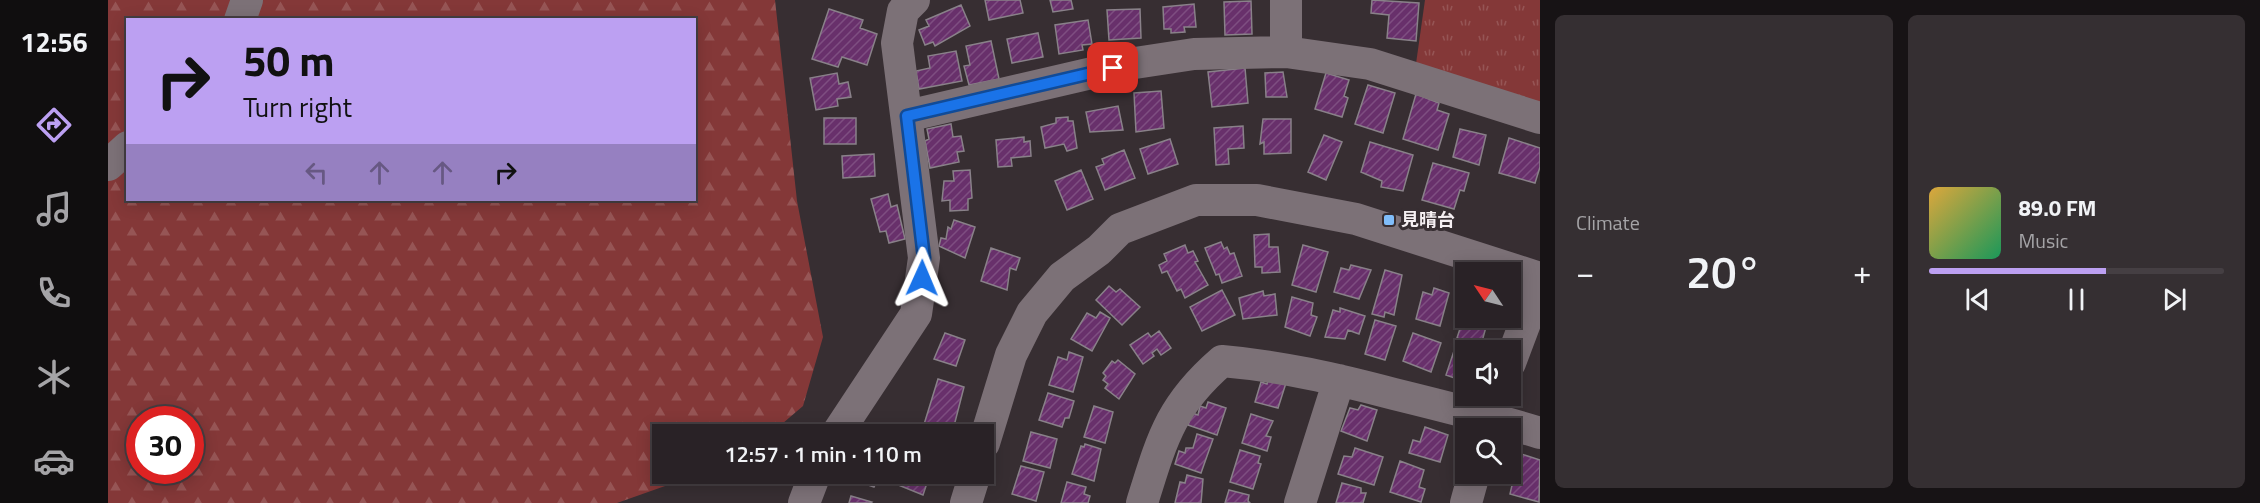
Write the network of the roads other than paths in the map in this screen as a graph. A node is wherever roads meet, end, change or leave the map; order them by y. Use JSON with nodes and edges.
{"nodes":[{"id":1,"x":247,"y":0,"type":"edge"},
{"id":2,"x":914,"y":0,"type":"edge"},
{"id":3,"x":1286,"y":0,"type":"edge"},
{"id":4,"x":241,"y":18,"type":"edge"},
{"id":5,"x":1286,"y":52,"type":"junction"},
{"id":6,"x":907,"y":116,"type":"junction"},
{"id":7,"x":1540,"y":118,"type":"edge"},
{"id":8,"x":126,"y":149,"type":"edge"},
{"id":9,"x":108,"y":165,"type":"edge"},
{"id":10,"x":1540,"y":278,"type":"edge"},
{"id":11,"x":1540,"y":283,"type":"edge"},
{"id":12,"x":1519,"y":340,"type":"edge"},
{"id":13,"x":1339,"y":380,"type":"junction"},
{"id":14,"x":1492,"y":414,"type":"edge"},
{"id":15,"x":843,"y":424,"type":"edge"},
{"id":16,"x":990,"y":424,"type":"edge"},
{"id":17,"x":1540,"y":433,"type":"edge"},
{"id":18,"x":811,"y":484,"type":"edge"},
{"id":19,"x":972,"y":484,"type":"edge"},
{"id":20,"x":1471,"y":484,"type":"edge"},
{"id":21,"x":804,"y":503,"type":"edge"},
{"id":22,"x":966,"y":503,"type":"edge"},
{"id":23,"x":1142,"y":503,"type":"edge"},
{"id":24,"x":1300,"y":503,"type":"edge"},
{"id":25,"x":1466,"y":503,"type":"edge"}],
"edges":[{"from":1,"to":4,"type":"street"},
{"from":2,"to":6,"type":"street"},
{"from":3,"to":5,"type":"street"},
{"from":5,"to":6,"type":"street"},
{"from":5,"to":7,"type":"street"},
{"from":6,"to":15,"type":"street"},
{"from":8,"to":9,"type":"street"},
{"from":10,"to":16,"type":"street"},
{"from":11,"to":12,"type":"street"},
{"from":13,"to":14,"type":"street"},
{"from":13,"to":23,"type":"street"},
{"from":13,"to":24,"type":"street"},
{"from":14,"to":17,"type":"street"},
{"from":18,"to":21,"type":"street"},
{"from":19,"to":22,"type":"street"},
{"from":20,"to":25,"type":"street"}]}
